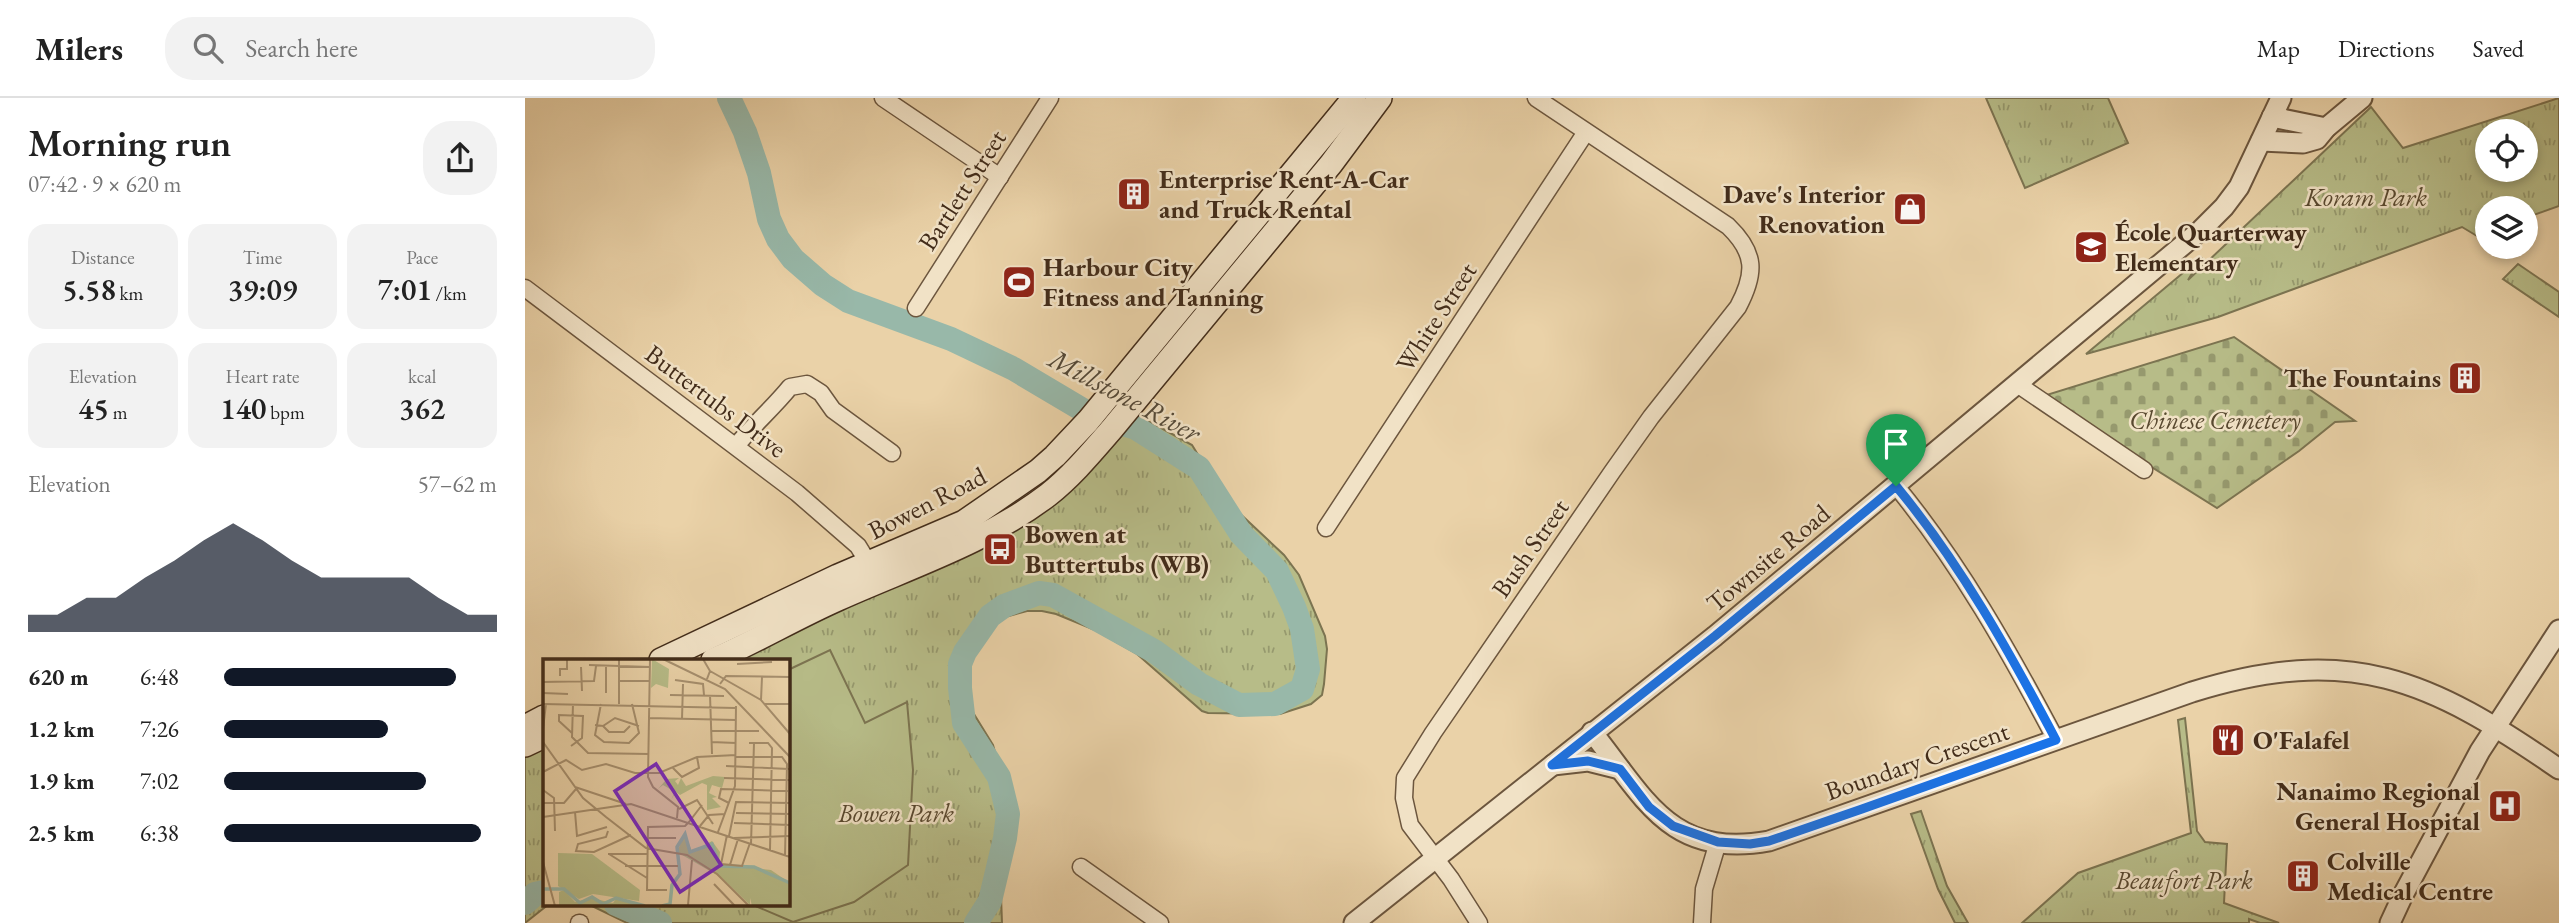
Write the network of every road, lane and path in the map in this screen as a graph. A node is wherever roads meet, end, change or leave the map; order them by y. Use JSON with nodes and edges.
{"nodes":[{"id":1,"x":883,"y":98,"type":"edge"},
{"id":2,"x":1050,"y":98,"type":"edge"},
{"id":3,"x":1354,"y":98,"type":"edge"},
{"id":4,"x":1380,"y":98,"type":"edge"},
{"id":5,"x":1536,"y":98,"type":"edge"},
{"id":6,"x":2281,"y":98,"type":"edge"},
{"id":7,"x":2362,"y":98,"type":"edge"},
{"id":8,"x":2272,"y":117,"type":"junction"},
{"id":9,"x":2326,"y":128,"type":"junction"},
{"id":10,"x":1586,"y":132,"type":"junction"},
{"id":11,"x":2261,"y":141,"type":"junction"},
{"id":12,"x":1000,"y":177,"type":"junction"},
{"id":13,"x":525,"y":288,"type":"edge"},
{"id":14,"x":916,"y":308,"type":"dead end"},
{"id":15,"x":2017,"y":384,"type":"junction"},
{"id":16,"x":736,"y":446,"type":"junction"},
{"id":17,"x":893,"y":453,"type":"dead end"},
{"id":18,"x":2144,"y":470,"type":"dead end"},
{"id":19,"x":1896,"y":486,"type":"junction"},
{"id":20,"x":1326,"y":528,"type":"dead end"},
{"id":21,"x":869,"y":564,"type":"junction"},
{"id":22,"x":2559,"y":630,"type":"edge"},
{"id":23,"x":663,"y":659,"type":"edge"},
{"id":24,"x":715,"y":659,"type":"edge"},
{"id":25,"x":543,"y":718,"type":"edge"},
{"id":26,"x":2496,"y":726,"type":"junction"},
{"id":27,"x":525,"y":727,"type":"edge"},
{"id":28,"x":1592,"y":732,"type":"junction"},
{"id":29,"x":543,"y":736,"type":"edge"},
{"id":30,"x":2056,"y":740,"type":"junction"},
{"id":31,"x":525,"y":745,"type":"edge"},
{"id":32,"x":1552,"y":765,"type":"junction"},
{"id":33,"x":1620,"y":769,"type":"junction"},
{"id":34,"x":2559,"y":769,"type":"edge"},
{"id":35,"x":1718,"y":842,"type":"junction"},
{"id":36,"x":1436,"y":859,"type":"junction"},
{"id":37,"x":1081,"y":867,"type":"dead end"},
{"id":38,"x":1160,"y":923,"type":"edge"},
{"id":39,"x":1353,"y":923,"type":"edge"},
{"id":40,"x":1479,"y":923,"type":"edge"},
{"id":41,"x":1702,"y":923,"type":"edge"},
{"id":42,"x":2390,"y":923,"type":"edge"}],
"edges":[{"from":1,"to":12,"type":"street"},
{"from":2,"to":12,"type":"street","name":"Bartlett Street"},
{"from":3,"to":21,"type":"main road","name":"Bowen Road"},
{"from":4,"to":24,"type":"main road","name":"Bowen Road"},
{"from":5,"to":10,"type":"street"},
{"from":6,"to":8,"type":"street","name":"Townsite Road"},
{"from":7,"to":9,"type":"street"},
{"from":8,"to":9,"type":"street"},
{"from":8,"to":11,"type":"street","name":"Townsite Road"},
{"from":9,"to":11,"type":"street"},
{"from":10,"to":20,"type":"street","name":"White Street"},
{"from":10,"to":36,"type":"street","name":"Bush Street"},
{"from":11,"to":15,"type":"street","name":"Townsite Road"},
{"from":12,"to":14,"type":"street","name":"Bartlett Street"},
{"from":13,"to":16,"type":"street","name":"Buttertubs Drive"},
{"from":15,"to":18,"type":"street"},
{"from":15,"to":19,"type":"street","name":"Townsite Road"},
{"from":16,"to":17,"type":"street"},
{"from":16,"to":21,"type":"street","name":"Buttertubs Drive"},
{"from":19,"to":28,"type":"street","name":"Townsite Road"},
{"from":19,"to":30,"type":"street"},
{"from":21,"to":23,"type":"main road","name":"Bowen Road"},
{"from":22,"to":26,"type":"street"},
{"from":25,"to":27,"type":"main road"},
{"from":26,"to":30,"type":"street","name":"Boundary Crescent"},
{"from":26,"to":34,"type":"street","name":"Boundary Crescent"},
{"from":26,"to":42,"type":"street"},
{"from":28,"to":32,"type":"street","name":"Townsite Road"},
{"from":28,"to":33,"type":"street","name":"Boundary Crescent"},
{"from":29,"to":31,"type":"main road"},
{"from":30,"to":35,"type":"street","name":"Boundary Crescent"},
{"from":32,"to":33,"type":"street"},
{"from":32,"to":36,"type":"street","name":"Townsite Road"},
{"from":33,"to":35,"type":"street","name":"Boundary Crescent"},
{"from":35,"to":41,"type":"street"},
{"from":36,"to":39,"type":"street","name":"Townsite Road"},
{"from":36,"to":40,"type":"street","name":"Bush Street"},
{"from":37,"to":38,"type":"street"}]}
